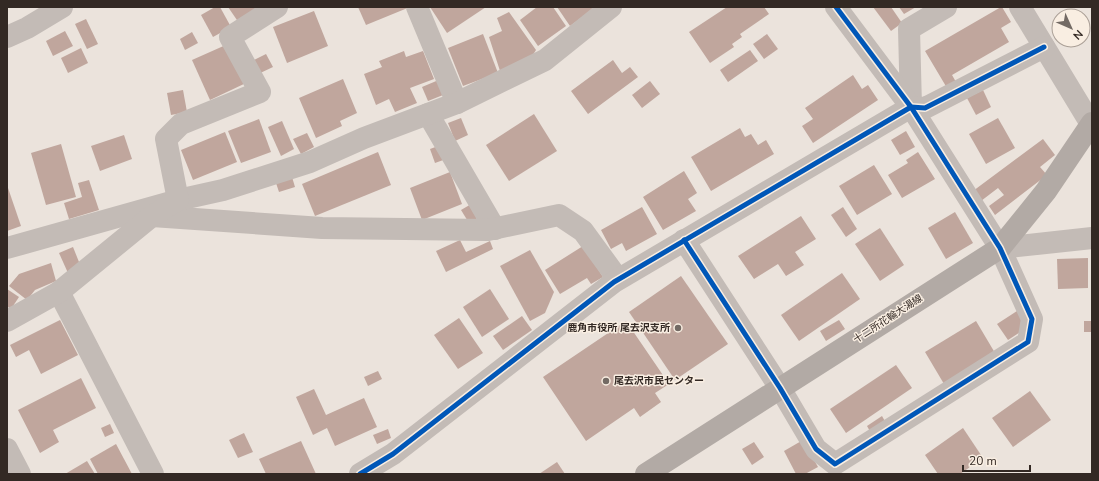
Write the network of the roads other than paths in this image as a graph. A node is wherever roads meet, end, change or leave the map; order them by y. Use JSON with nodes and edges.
{"nodes":[{"id":1,"x":62,"y":7,"type":"edge"},
{"id":2,"x":277,"y":7,"type":"edge"},
{"id":3,"x":417,"y":7,"type":"edge"},
{"id":4,"x":836,"y":7,"type":"edge"},
{"id":5,"x":946,"y":7,"type":"edge"},
{"id":6,"x":1020,"y":7,"type":"edge"},
{"id":7,"x":609,"y":8,"type":"edge"},
{"id":8,"x":7,"y":37,"type":"edge"},
{"id":9,"x":1044,"y":47,"type":"junction"},
{"id":10,"x":457,"y":103,"type":"junction"},
{"id":11,"x":911,"y":107,"type":"junction"},
{"id":12,"x":428,"y":114,"type":"junction"},
{"id":13,"x":1092,"y":124,"type":"edge"},
{"id":14,"x":178,"y":200,"type":"junction"},
{"id":15,"x":152,"y":216,"type":"junction"},
{"id":16,"x":495,"y":229,"type":"junction"},
{"id":17,"x":1092,"y":238,"type":"edge"},
{"id":18,"x":684,"y":240,"type":"junction"},
{"id":19,"x":7,"y":248,"type":"edge"},
{"id":20,"x":1000,"y":248,"type":"junction"},
{"id":21,"x":618,"y":279,"type":"junction"},
{"id":22,"x":59,"y":292,"type":"junction"},
{"id":23,"x":7,"y":321,"type":"edge"},
{"id":24,"x":780,"y":388,"type":"junction"},
{"id":25,"x":7,"y":449,"type":"edge"},
{"id":26,"x":20,"y":474,"type":"edge"},
{"id":27,"x":153,"y":474,"type":"edge"},
{"id":28,"x":360,"y":474,"type":"edge"},
{"id":29,"x":646,"y":474,"type":"edge"}],
"edges":[{"from":1,"to":8,"type":"street"},
{"from":2,"to":14,"type":"street"},
{"from":3,"to":10,"type":"street"},
{"from":4,"to":11,"type":"street"},
{"from":5,"to":11,"type":"street"},
{"from":6,"to":9,"type":"street"},
{"from":7,"to":10,"type":"street"},
{"from":9,"to":11,"type":"street"},
{"from":9,"to":13,"type":"street"},
{"from":10,"to":12,"type":"street"},
{"from":11,"to":18,"type":"street"},
{"from":11,"to":20,"type":"street"},
{"from":12,"to":14,"type":"street"},
{"from":12,"to":16,"type":"street"},
{"from":13,"to":20,"type":"main road","name":"十二所花輪大湯線"},
{"from":14,"to":15,"type":"street"},
{"from":14,"to":19,"type":"street"},
{"from":15,"to":16,"type":"street"},
{"from":15,"to":22,"type":"street"},
{"from":16,"to":21,"type":"street"},
{"from":17,"to":20,"type":"street"},
{"from":18,"to":21,"type":"street"},
{"from":18,"to":24,"type":"street"},
{"from":20,"to":24,"type":"main road","name":"十二所花輪大湯線"},
{"from":20,"to":24,"type":"street"},
{"from":21,"to":28,"type":"street"},
{"from":22,"to":23,"type":"street"},
{"from":22,"to":27,"type":"street"},
{"from":24,"to":29,"type":"main road","name":"十二所花輪大湯線"},
{"from":25,"to":26,"type":"street"}]}
